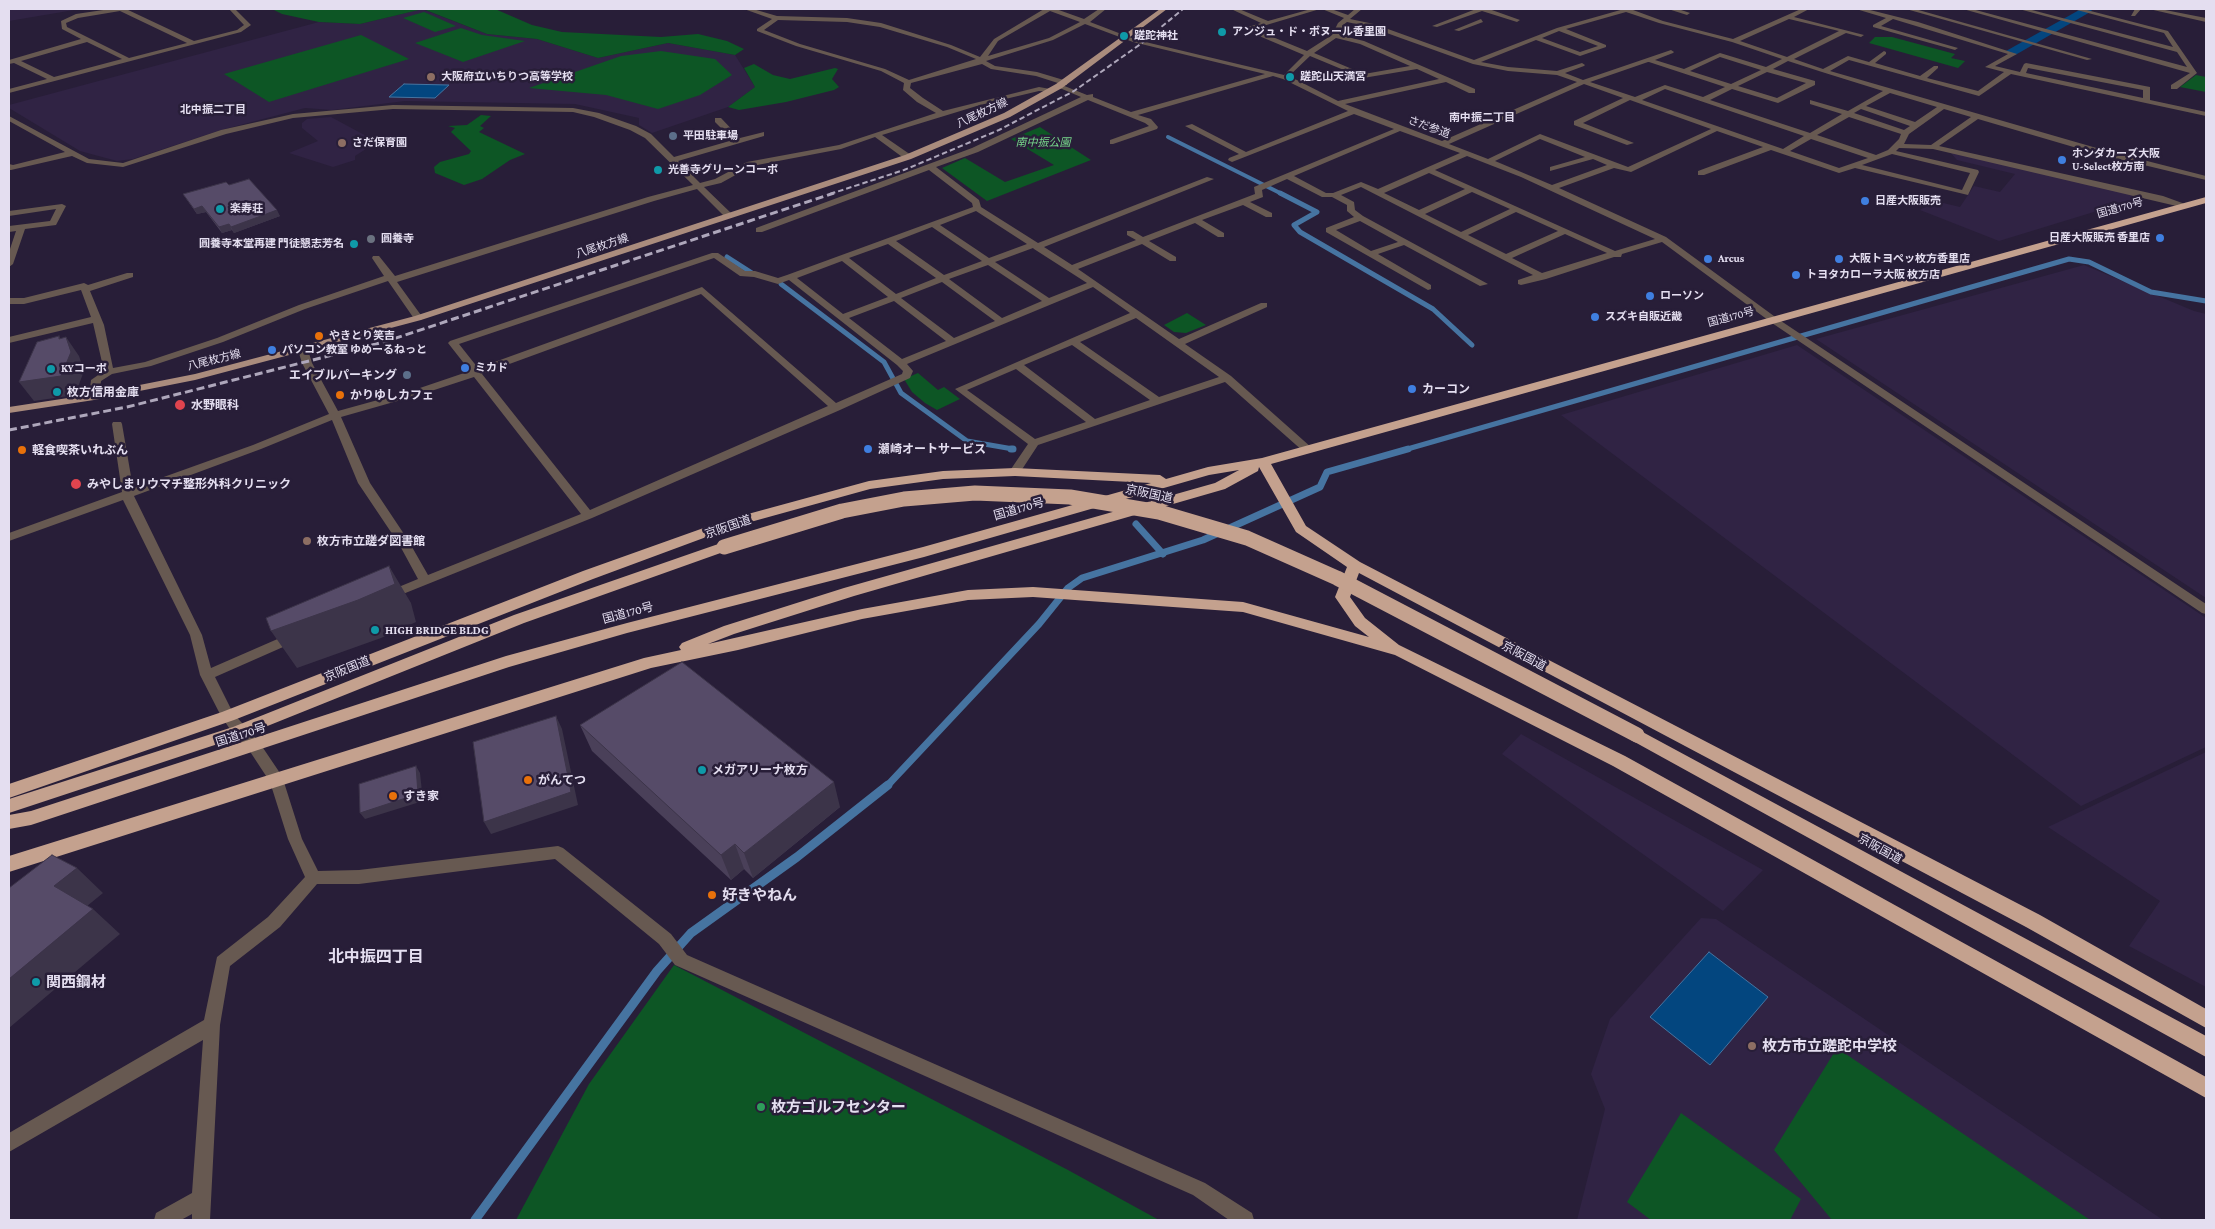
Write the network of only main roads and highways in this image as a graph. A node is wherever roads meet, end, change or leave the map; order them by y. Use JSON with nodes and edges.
{"nodes":[{"id":1,"x":1164,"y":9,"type":"edge"},
{"id":2,"x":2206,"y":200,"type":"edge"},
{"id":3,"x":9,"y":410,"type":"edge"},
{"id":4,"x":1263,"y":462,"type":"junction"},
{"id":5,"x":1179,"y":479,"type":"junction"},
{"id":6,"x":1355,"y":565,"type":"junction"},
{"id":7,"x":1400,"y":652,"type":"junction"},
{"id":8,"x":650,"y":662,"type":"junction"},
{"id":9,"x":9,"y":791,"type":"edge"},
{"id":10,"x":9,"y":806,"type":"edge"},
{"id":11,"x":9,"y":822,"type":"edge"},
{"id":12,"x":9,"y":864,"type":"edge"},
{"id":13,"x":2206,"y":1019,"type":"edge"},
{"id":14,"x":2206,"y":1047,"type":"edge"},
{"id":15,"x":2206,"y":1088,"type":"edge"}],
"edges":[{"from":1,"to":3,"type":"main road","name":"八尾枚方線"},
{"from":2,"to":4,"type":"highway","name":"国道170号"},
{"from":4,"to":5,"type":"highway","name":"国道170号"},
{"from":4,"to":6,"type":"highway"},
{"from":4,"to":8,"type":"highway","name":"国道170号"},
{"from":5,"to":9,"type":"highway"},
{"from":5,"to":11,"type":"highway","name":"国道170号"},
{"from":6,"to":7,"type":"highway"},
{"from":6,"to":13,"type":"highway"},
{"from":7,"to":8,"type":"highway"},
{"from":7,"to":15,"type":"highway"},
{"from":8,"to":12,"type":"highway"},
{"from":10,"to":14,"type":"highway","name":"京阪国道","bridge":true}]}
